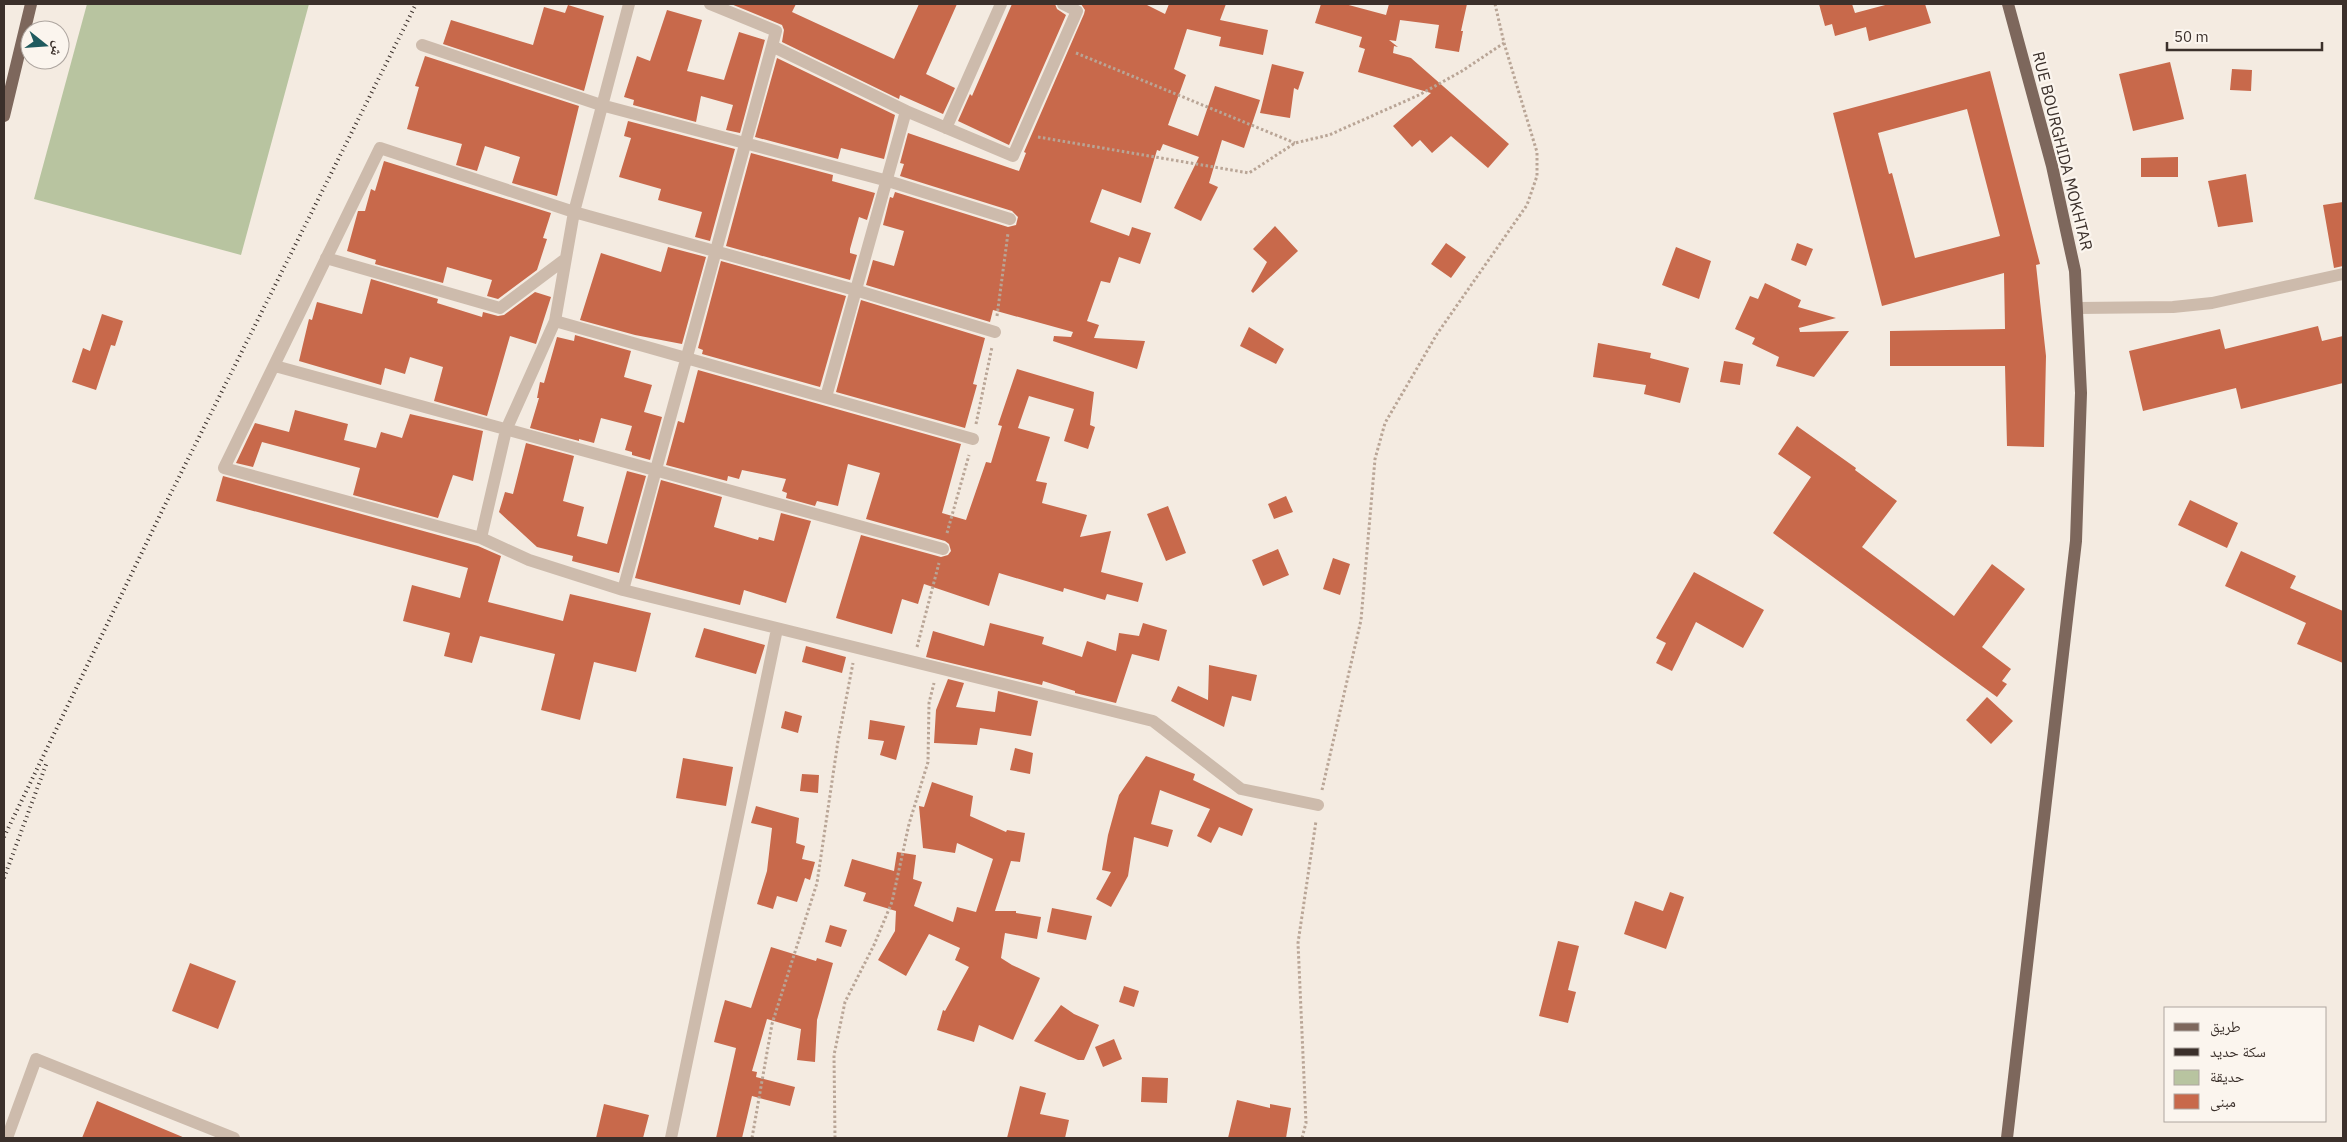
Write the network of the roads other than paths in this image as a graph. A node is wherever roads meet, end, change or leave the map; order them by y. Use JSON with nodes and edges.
{"nodes":[{"id":1,"x":31,"y":4,"type":"edge"},
{"id":2,"x":629,"y":4,"type":"edge"},
{"id":3,"x":710,"y":4,"type":"edge"},
{"id":4,"x":1001,"y":4,"type":"edge"},
{"id":5,"x":1063,"y":4,"type":"edge"},
{"id":6,"x":2008,"y":4,"type":"edge"},
{"id":7,"x":422,"y":45,"type":"dead end"},
{"id":8,"x":772,"y":46,"type":"junction"},
{"id":9,"x":601,"y":105,"type":"junction"},
{"id":10,"x":906,"y":111,"type":"junction"},
{"id":11,"x":4,"y":116,"type":"edge"},
{"id":12,"x":946,"y":128,"type":"junction"},
{"id":13,"x":747,"y":142,"type":"junction"},
{"id":14,"x":888,"y":181,"type":"junction"},
{"id":15,"x":574,"y":212,"type":"junction"},
{"id":16,"x":1010,"y":218,"type":"dead end"},
{"id":17,"x":716,"y":251,"type":"junction"},
{"id":18,"x":326,"y":258,"type":"junction"},
{"id":19,"x":564,"y":260,"type":"junction"},
{"id":20,"x":2343,"y":274,"type":"edge"},
{"id":21,"x":855,"y":290,"type":"junction"},
{"id":22,"x":2078,"y":308,"type":"junction"},
{"id":23,"x":555,"y":321,"type":"junction"},
{"id":24,"x":995,"y":332,"type":"dead end"},
{"id":25,"x":687,"y":359,"type":"junction"},
{"id":26,"x":275,"y":366,"type":"junction"},
{"id":27,"x":826,"y":397,"type":"junction"},
{"id":28,"x":506,"y":430,"type":"junction"},
{"id":29,"x":973,"y":439,"type":"dead end"},
{"id":30,"x":656,"y":472,"type":"junction"},
{"id":31,"x":481,"y":538,"type":"junction"},
{"id":32,"x":943,"y":549,"type":"dead end"},
{"id":33,"x":623,"y":590,"type":"junction"},
{"id":34,"x":777,"y":629,"type":"junction"},
{"id":35,"x":1318,"y":805,"type":"road end"},
{"id":36,"x":7,"y":1138,"type":"edge"},
{"id":37,"x":234,"y":1138,"type":"edge"},
{"id":38,"x":671,"y":1138,"type":"edge"},
{"id":39,"x":2007,"y":1138,"type":"edge"}],
"edges":[{"from":1,"to":11,"type":"main road"},
{"from":2,"to":9,"type":"street"},
{"from":3,"to":8,"type":"street"},
{"from":4,"to":12,"type":"street"},
{"from":5,"to":12,"type":"street"},
{"from":6,"to":22,"type":"main road","name":"RUE BOURGHIDA MOKHTAR"},
{"from":7,"to":9,"type":"street"},
{"from":8,"to":10,"type":"street"},
{"from":8,"to":13,"type":"street"},
{"from":9,"to":13,"type":"street"},
{"from":9,"to":15,"type":"street"},
{"from":10,"to":12,"type":"street"},
{"from":10,"to":14,"type":"street"},
{"from":13,"to":14,"type":"street"},
{"from":13,"to":17,"type":"street"},
{"from":14,"to":16,"type":"street"},
{"from":14,"to":21,"type":"street"},
{"from":15,"to":17,"type":"street"},
{"from":15,"to":18,"type":"street"},
{"from":15,"to":19,"type":"street"},
{"from":17,"to":21,"type":"street"},
{"from":17,"to":25,"type":"street"},
{"from":18,"to":19,"type":"street"},
{"from":18,"to":26,"type":"street"},
{"from":19,"to":23,"type":"street"},
{"from":20,"to":22,"type":"street"},
{"from":21,"to":24,"type":"street"},
{"from":21,"to":27,"type":"street"},
{"from":22,"to":39,"type":"main road","name":"RUE BOURGHIDA MOKHTAR"},
{"from":23,"to":25,"type":"street"},
{"from":23,"to":28,"type":"street"},
{"from":25,"to":27,"type":"street"},
{"from":25,"to":30,"type":"street"},
{"from":26,"to":28,"type":"street"},
{"from":26,"to":31,"type":"street"},
{"from":27,"to":29,"type":"street"},
{"from":28,"to":30,"type":"street"},
{"from":28,"to":31,"type":"street"},
{"from":30,"to":32,"type":"street"},
{"from":30,"to":33,"type":"street"},
{"from":31,"to":33,"type":"street"},
{"from":33,"to":34,"type":"street"},
{"from":34,"to":35,"type":"street"},
{"from":34,"to":38,"type":"street"},
{"from":36,"to":37,"type":"street"}]}
